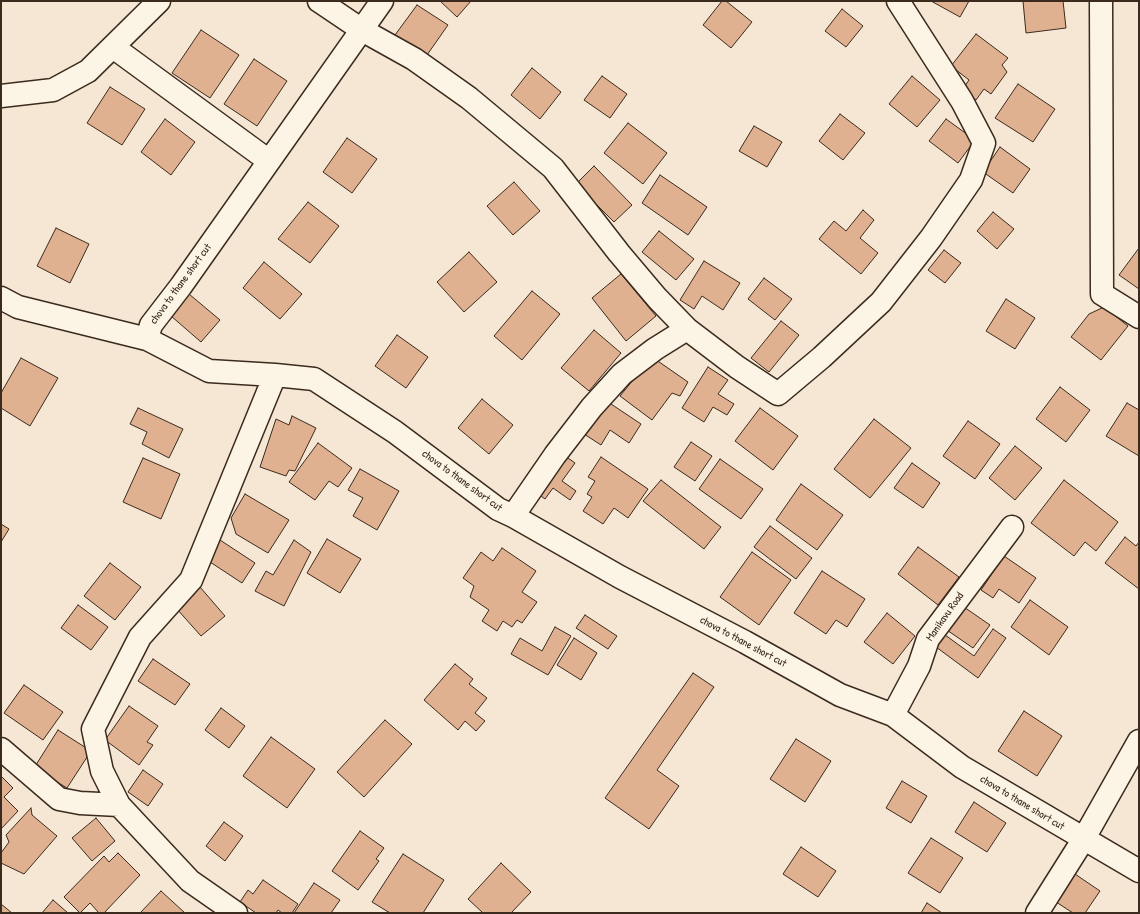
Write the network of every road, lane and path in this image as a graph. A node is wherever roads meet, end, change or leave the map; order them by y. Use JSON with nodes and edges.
{"nodes":[{"id":1,"x":159,"y":1,"type":"edge"},
{"id":2,"x":319,"y":1,"type":"edge"},
{"id":3,"x":898,"y":1,"type":"edge"},
{"id":4,"x":1101,"y":1,"type":"edge"},
{"id":5,"x":380,"y":4,"type":"edge"},
{"id":6,"x":362,"y":30,"type":"junction"},
{"id":7,"x":113,"y":46,"type":"junction"},
{"id":8,"x":1,"y":96,"type":"edge"},
{"id":9,"x":269,"y":161,"type":"junction"},
{"id":10,"x":1,"y":298,"type":"edge"},
{"id":11,"x":1139,"y":317,"type":"edge"},
{"id":12,"x":687,"y":329,"type":"junction"},
{"id":13,"x":147,"y":339,"type":"junction"},
{"id":14,"x":275,"y":375,"type":"junction"},
{"id":15,"x":513,"y":516,"type":"junction"},
{"id":16,"x":1012,"y":527,"type":"dead end"},
{"id":17,"x":893,"y":715,"type":"junction"},
{"id":18,"x":1139,"y":741,"type":"edge"},
{"id":19,"x":1,"y":748,"type":"edge"},
{"id":20,"x":119,"y":805,"type":"junction"},
{"id":21,"x":1083,"y":840,"type":"junction"},
{"id":22,"x":1139,"y":871,"type":"edge"},
{"id":23,"x":236,"y":913,"type":"edge"},
{"id":24,"x":1037,"y":913,"type":"edge"}],
"edges":[{"from":1,"to":7,"type":"street"},
{"from":2,"to":6,"type":"street"},
{"from":3,"to":12,"type":"street"},
{"from":4,"to":11,"type":"street"},
{"from":5,"to":6,"type":"street","name":"chova to thane short cut"},
{"from":6,"to":9,"type":"street","name":"chova to thane short cut"},
{"from":6,"to":12,"type":"street"},
{"from":7,"to":8,"type":"street"},
{"from":7,"to":9,"type":"street"},
{"from":9,"to":13,"type":"street","name":"chova to thane short cut"},
{"from":10,"to":13,"type":"street"},
{"from":12,"to":15,"type":"street"},
{"from":13,"to":14,"type":"street","name":"chova to thane short cut"},
{"from":14,"to":15,"type":"street","name":"chova to thane short cut"},
{"from":14,"to":20,"type":"street"},
{"from":15,"to":17,"type":"street","name":"chova to thane short cut"},
{"from":16,"to":17,"type":"street","name":"Manikavu Road"},
{"from":17,"to":21,"type":"street","name":"chova to thane short cut"},
{"from":18,"to":21,"type":"street"},
{"from":19,"to":20,"type":"street"},
{"from":20,"to":23,"type":"street"},
{"from":21,"to":22,"type":"street","name":"chova to thane short cut"},
{"from":21,"to":24,"type":"street"}]}
